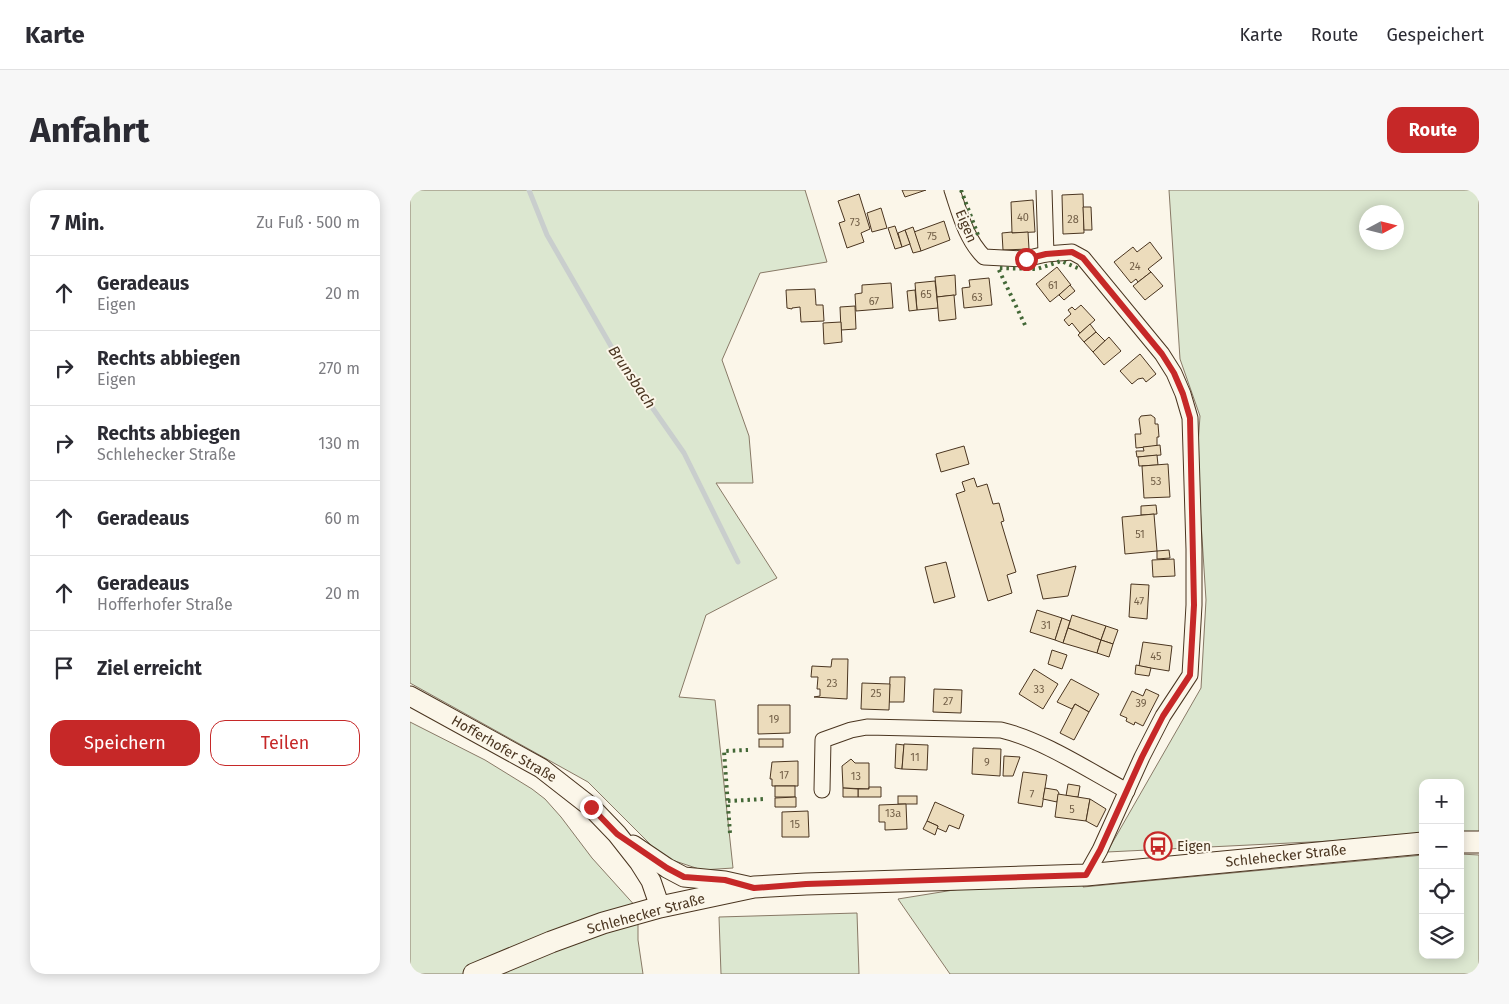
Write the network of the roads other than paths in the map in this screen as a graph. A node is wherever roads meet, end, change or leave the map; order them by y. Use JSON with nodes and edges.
{"nodes":[{"id":1,"x":952,"y":190,"type":"edge"},
{"id":2,"x":1044,"y":190,"type":"edge"},
{"id":3,"x":1046,"y":254,"type":"junction"},
{"id":4,"x":410,"y":696,"type":"edge"},
{"id":5,"x":822,"y":790,"type":"dead end"},
{"id":6,"x":1127,"y":791,"type":"junction"},
{"id":7,"x":617,"y":834,"type":"junction"},
{"id":8,"x":1464,"y":842,"type":"edge"},
{"id":9,"x":1479,"y":842,"type":"edge"},
{"id":10,"x":1419,"y":844,"type":"edge"},
{"id":11,"x":1086,"y":875,"type":"junction"},
{"id":12,"x":754,"y":888,"type":"junction"},
{"id":13,"x":660,"y":907,"type":"junction"},
{"id":14,"x":474,"y":974,"type":"edge"}],
"edges":[{"from":1,"to":3,"type":"street","name":"Eigen"},
{"from":2,"to":3,"type":"street"},
{"from":3,"to":6,"type":"street","name":"Eigen"},
{"from":4,"to":7,"type":"street","name":"Hofferhofer Straße"},
{"from":5,"to":6,"type":"street"},
{"from":6,"to":11,"type":"street","name":"Eigen"},
{"from":7,"to":12,"type":"street"},
{"from":7,"to":13,"type":"street","name":"Hofferhofer Straße"},
{"from":8,"to":9,"type":"main road"},
{"from":10,"to":11,"type":"main road","name":"Schlehecker Straße"},
{"from":11,"to":12,"type":"main road","name":"Schlehecker Straße"},
{"from":12,"to":13,"type":"main road","name":"Schlehecker Straße"},
{"from":13,"to":14,"type":"main road","name":"Schlehecker Straße"}]}
